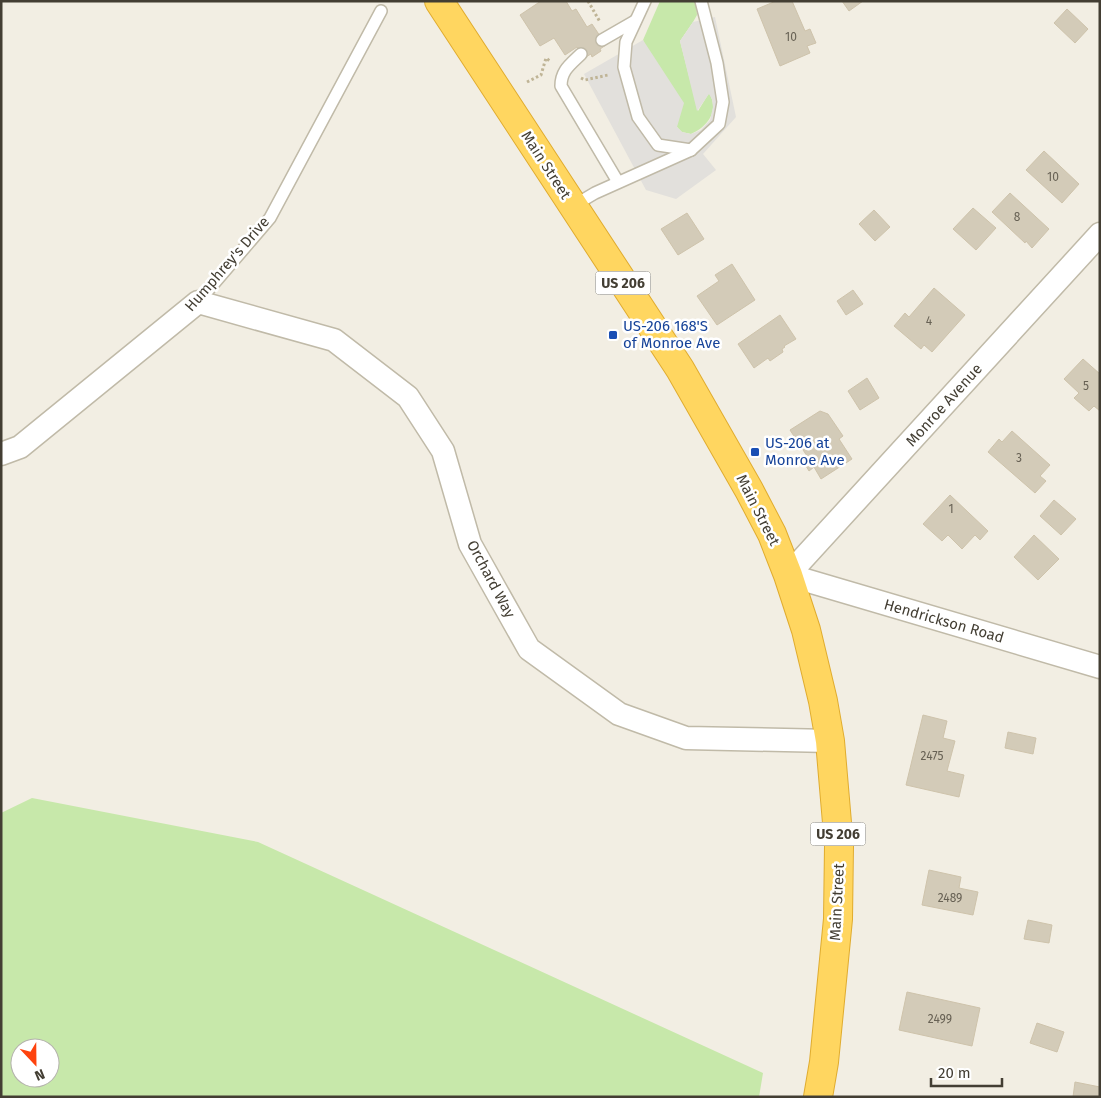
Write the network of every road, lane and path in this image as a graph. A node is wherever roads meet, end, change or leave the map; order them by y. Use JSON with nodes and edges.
{"nodes":[{"id":1,"x":439,"y":1,"type":"edge"},
{"id":2,"x":588,"y":1,"type":"edge"},
{"id":3,"x":645,"y":1,"type":"edge"},
{"id":4,"x":701,"y":1,"type":"edge"},
{"id":5,"x":381,"y":11,"type":"dead end"},
{"id":6,"x":636,"y":21,"type":"junction"},
{"id":7,"x":602,"y":24,"type":"dead end"},
{"id":8,"x":602,"y":40,"type":"dead end"},
{"id":9,"x":581,"y":54,"type":"dead end"},
{"id":10,"x":553,"y":64,"type":"dead end"},
{"id":11,"x":526,"y":82,"type":"dead end"},
{"id":12,"x":691,"y":150,"type":"junction"},
{"id":13,"x":618,"y":182,"type":"junction"},
{"id":14,"x":573,"y":206,"type":"junction"},
{"id":15,"x":1100,"y":234,"type":"edge"},
{"id":16,"x":198,"y":302,"type":"junction"},
{"id":17,"x":1,"y":454,"type":"edge"},
{"id":18,"x":788,"y":575,"type":"junction"},
{"id":19,"x":1100,"y":667,"type":"edge"},
{"id":20,"x":830,"y":740,"type":"junction"},
{"id":21,"x":818,"y":1097,"type":"edge"}],
"edges":[{"from":1,"to":14,"type":"highway","name":"Main Street","number":"US 206"},
{"from":2,"to":7,"type":"path"},
{"from":3,"to":6,"type":"lane"},
{"from":4,"to":12,"type":"lane"},
{"from":5,"to":16,"type":"lane","name":"Humphrey's Drive"},
{"from":6,"to":8,"type":"lane"},
{"from":6,"to":12,"type":"lane"},
{"from":9,"to":13,"type":"lane"},
{"from":10,"to":11,"type":"path"},
{"from":12,"to":13,"type":"lane"},
{"from":13,"to":14,"type":"lane"},
{"from":14,"to":18,"type":"highway","name":"Main Street","number":"US 206"},
{"from":15,"to":18,"type":"street","name":"Monroe Avenue"},
{"from":16,"to":17,"type":"street","name":"Humphrey's Drive"},
{"from":16,"to":20,"type":"street","name":"Orchard Way"},
{"from":18,"to":19,"type":"street","name":"Hendrickson Road"},
{"from":18,"to":20,"type":"highway","name":"Main Street","number":"US 206"},
{"from":20,"to":21,"type":"highway","name":"Main Street","number":"US 206"}]}
